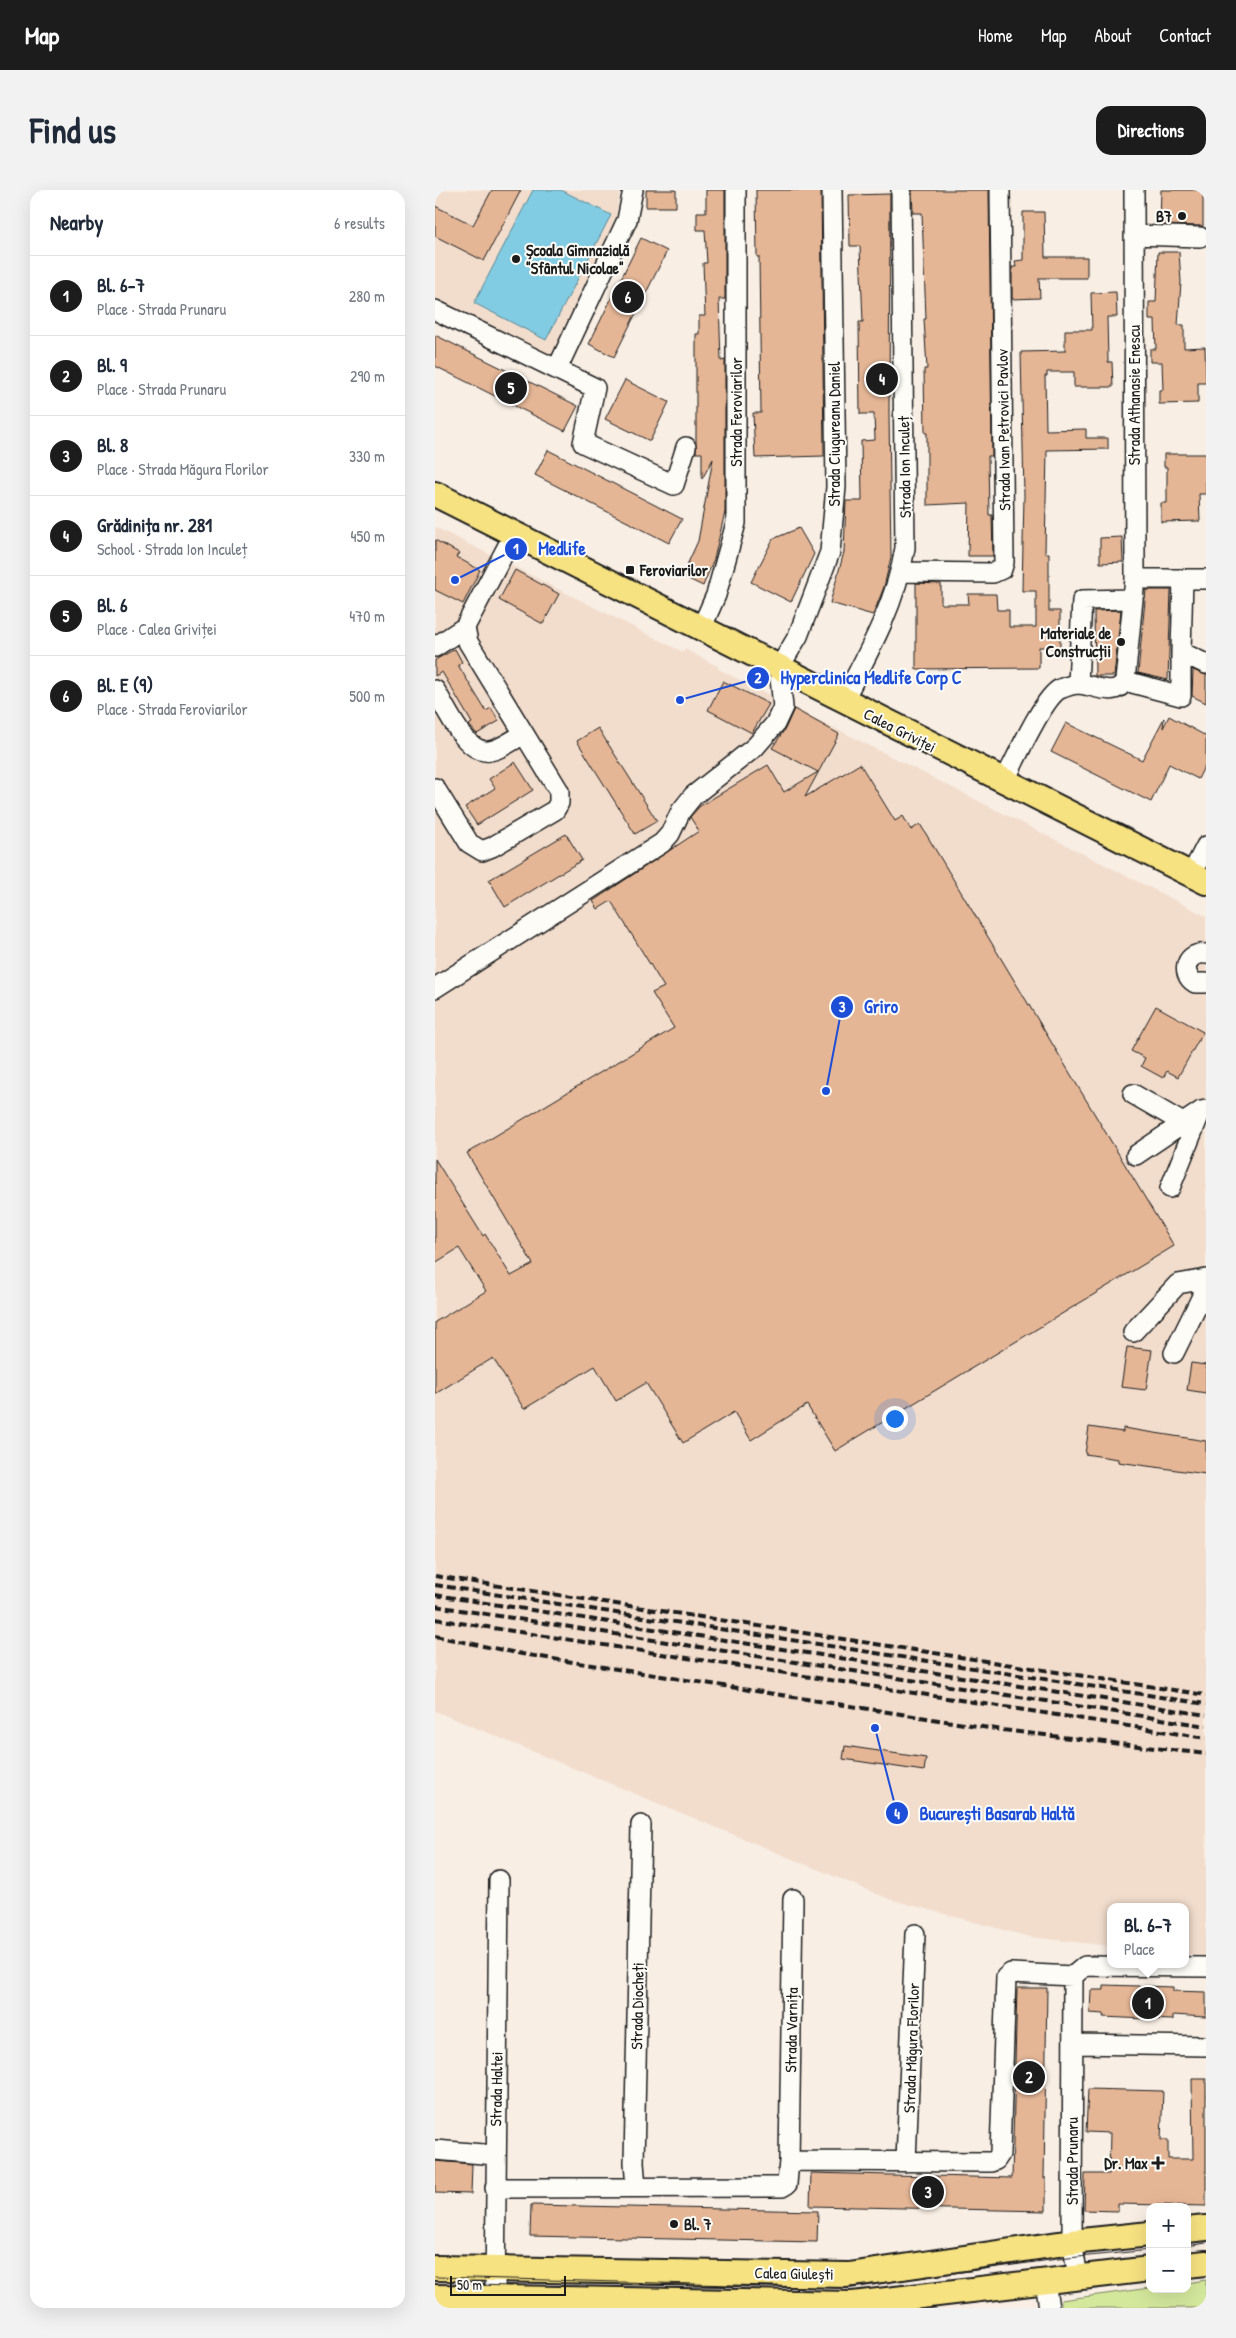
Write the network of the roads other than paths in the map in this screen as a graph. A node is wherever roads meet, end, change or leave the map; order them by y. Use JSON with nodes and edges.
{"nodes":[{"id":1,"x":633,"y":190,"type":"edge"},
{"id":2,"x":736,"y":190,"type":"edge"},
{"id":3,"x":832,"y":190,"type":"edge"},
{"id":4,"x":901,"y":190,"type":"edge"},
{"id":5,"x":1001,"y":190,"type":"edge"},
{"id":6,"x":1134,"y":190,"type":"edge"},
{"id":7,"x":1134,"y":234,"type":"junction"},
{"id":8,"x":1200,"y":236,"type":"dead end"},
{"id":9,"x":435,"y":310,"type":"edge"},
{"id":10,"x":557,"y":370,"type":"junction"},
{"id":11,"x":687,"y":447,"type":"dead end"},
{"id":12,"x":435,"y":494,"type":"edge"},
{"id":13,"x":518,"y":536,"type":"junction"},
{"id":14,"x":901,"y":572,"type":"junction"},
{"id":15,"x":1135,"y":579,"type":"junction"},
{"id":16,"x":1183,"y":579,"type":"junction"},
{"id":17,"x":1206,"y":579,"type":"edge"},
{"id":18,"x":1132,"y":600,"type":"junction"},
{"id":19,"x":701,"y":629,"type":"junction"},
{"id":20,"x":466,"y":632,"type":"junction"},
{"id":21,"x":435,"y":647,"type":"edge"},
{"id":22,"x":1181,"y":652,"type":"junction"},
{"id":23,"x":1206,"y":664,"type":"edge"},
{"id":24,"x":779,"y":668,"type":"junction"},
{"id":25,"x":1125,"y":681,"type":"junction"},
{"id":26,"x":1078,"y":684,"type":"junction"},
{"id":27,"x":435,"y":690,"type":"edge"},
{"id":28,"x":843,"y":701,"type":"junction"},
{"id":29,"x":524,"y":734,"type":"junction"},
{"id":30,"x":1004,"y":782,"type":"junction"},
{"id":31,"x":435,"y":788,"type":"edge"},
{"id":32,"x":1206,"y":846,"type":"edge"},
{"id":33,"x":1199,"y":878,"type":"edge"},
{"id":34,"x":1206,"y":954,"type":"edge"},
{"id":35,"x":1206,"y":984,"type":"edge"},
{"id":36,"x":435,"y":988,"type":"edge"},
{"id":37,"x":1133,"y":1094,"type":"dead end"},
{"id":38,"x":1204,"y":1110,"type":"edge"},
{"id":39,"x":1183,"y":1123,"type":"junction"},
{"id":40,"x":1135,"y":1154,"type":"dead end"},
{"id":41,"x":1170,"y":1188,"type":"dead end"},
{"id":42,"x":1206,"y":1279,"type":"edge"},
{"id":43,"x":1206,"y":1288,"type":"edge"},
{"id":44,"x":1133,"y":1332,"type":"dead end"},
{"id":45,"x":1173,"y":1353,"type":"dead end"},
{"id":46,"x":641,"y":1825,"type":"dead end"},
{"id":47,"x":499,"y":1880,"type":"dead end"},
{"id":48,"x":793,"y":1899,"type":"dead end"},
{"id":49,"x":915,"y":1934,"type":"dead end"},
{"id":50,"x":1107,"y":1966,"type":"edge"},
{"id":51,"x":1189,"y":1967,"type":"edge"},
{"id":52,"x":1206,"y":1967,"type":"edge"},
{"id":53,"x":1073,"y":1976,"type":"junction"},
{"id":54,"x":1073,"y":2044,"type":"junction"},
{"id":55,"x":1206,"y":2046,"type":"edge"},
{"id":56,"x":435,"y":2150,"type":"edge"},
{"id":57,"x":495,"y":2155,"type":"junction"},
{"id":58,"x":789,"y":2161,"type":"junction"},
{"id":59,"x":906,"y":2162,"type":"junction"},
{"id":60,"x":636,"y":2187,"type":"junction"},
{"id":61,"x":495,"y":2188,"type":"junction"},
{"id":62,"x":1206,"y":2228,"type":"edge"},
{"id":63,"x":1191,"y":2230,"type":"edge"},
{"id":64,"x":1146,"y":2234,"type":"edge"},
{"id":65,"x":1072,"y":2242,"type":"junction"},
{"id":66,"x":1206,"y":2263,"type":"edge"},
{"id":67,"x":1191,"y":2265,"type":"edge"},
{"id":68,"x":435,"y":2268,"type":"edge"},
{"id":69,"x":495,"y":2269,"type":"junction"},
{"id":70,"x":1146,"y":2269,"type":"edge"},
{"id":71,"x":711,"y":2271,"type":"junction"},
{"id":72,"x":1078,"y":2277,"type":"junction"},
{"id":73,"x":1045,"y":2281,"type":"junction"},
{"id":74,"x":435,"y":2297,"type":"edge"},
{"id":75,"x":495,"y":2298,"type":"junction"},
{"id":76,"x":712,"y":2305,"type":"edge"},
{"id":77,"x":1049,"y":2308,"type":"edge"}],
"edges":[{"from":1,"to":10,"type":"street"},
{"from":2,"to":19,"type":"street","name":"Strada Feroviarilor"},
{"from":3,"to":24,"type":"street","name":"Strada Ciugureanu Daniel"},
{"from":4,"to":14,"type":"street","name":"Strada Ion Inculeț"},
{"from":5,"to":14,"type":"street","name":"Strada Ivan Petrovici Pavlov"},
{"from":6,"to":7,"type":"street","name":"Strada Athanasie Enescu"},
{"from":7,"to":8,"type":"street"},
{"from":7,"to":15,"type":"street","name":"Strada Athanasie Enescu"},
{"from":9,"to":10,"type":"street"},
{"from":10,"to":11,"type":"street"},
{"from":12,"to":13,"type":"main road","name":"Calea Griviței"},
{"from":13,"to":19,"type":"main road","name":"Calea Griviței"},
{"from":13,"to":20,"type":"street"},
{"from":14,"to":28,"type":"street","name":"Strada Ion Inculeț"},
{"from":15,"to":16,"type":"street"},
{"from":15,"to":18,"type":"street","name":"Strada Athanasie Enescu"},
{"from":16,"to":17,"type":"street"},
{"from":16,"to":22,"type":"street"},
{"from":18,"to":25,"type":"street","name":"Strada Athanasie Enescu"},
{"from":18,"to":26,"type":"street"},
{"from":19,"to":24,"type":"main road","name":"Calea Griviței"},
{"from":20,"to":21,"type":"street"},
{"from":20,"to":29,"type":"street"},
{"from":22,"to":23,"type":"street"},
{"from":22,"to":25,"type":"street"},
{"from":24,"to":28,"type":"main road","name":"Calea Griviței"},
{"from":24,"to":36,"type":"street"},
{"from":25,"to":26,"type":"street"},
{"from":26,"to":30,"type":"street"},
{"from":27,"to":29,"type":"street"},
{"from":28,"to":30,"type":"main road","name":"Calea Griviței"},
{"from":29,"to":31,"type":"street"},
{"from":30,"to":33,"type":"main road","name":"Calea Griviței"},
{"from":32,"to":33,"type":"street"},
{"from":34,"to":35,"type":"street"},
{"from":37,"to":39,"type":"street"},
{"from":38,"to":39,"type":"street"},
{"from":38,"to":41,"type":"street"},
{"from":39,"to":40,"type":"street"},
{"from":42,"to":44,"type":"street"},
{"from":43,"to":45,"type":"street"},
{"from":46,"to":60,"type":"street","name":"Strada Diocheți"},
{"from":47,"to":57,"type":"street","name":"Strada Haltei"},
{"from":48,"to":58,"type":"street","name":"Strada Varnița"},
{"from":49,"to":59,"type":"street","name":"Strada Măgura Florilor"},
{"from":50,"to":53,"type":"street"},
{"from":51,"to":52,"type":"street"},
{"from":53,"to":54,"type":"street","name":"Strada Prunaru"},
{"from":53,"to":59,"type":"street"},
{"from":54,"to":55,"type":"street"},
{"from":54,"to":65,"type":"street","name":"Strada Prunaru"},
{"from":56,"to":57,"type":"street"},
{"from":57,"to":61,"type":"street","name":"Strada Haltei"},
{"from":58,"to":59,"type":"street"},
{"from":58,"to":60,"type":"street","name":"Strada Varnița"},
{"from":60,"to":61,"type":"street"},
{"from":61,"to":69,"type":"street","name":"Strada Haltei"},
{"from":62,"to":63,"type":"main road"},
{"from":64,"to":65,"type":"main road","name":"Calea Giulești"},
{"from":65,"to":71,"type":"main road","name":"Calea Giulești"},
{"from":65,"to":72,"type":"street","name":"Strada Prunaru"},
{"from":66,"to":67,"type":"main road"},
{"from":68,"to":69,"type":"main road","name":"Calea Giulești"},
{"from":69,"to":71,"type":"main road","name":"Calea Giulești"},
{"from":69,"to":75,"type":"street","name":"Strada Haltei"},
{"from":70,"to":72,"type":"main road","name":"Calea Giulești"},
{"from":71,"to":76,"type":"street"},
{"from":72,"to":73,"type":"main road","name":"Calea Giulești"},
{"from":73,"to":76,"type":"main road","name":"Calea Giulești"},
{"from":73,"to":77,"type":"street"},
{"from":74,"to":75,"type":"main road","name":"Calea Giulești"},
{"from":75,"to":76,"type":"main road","name":"Calea Giulești"}]}
